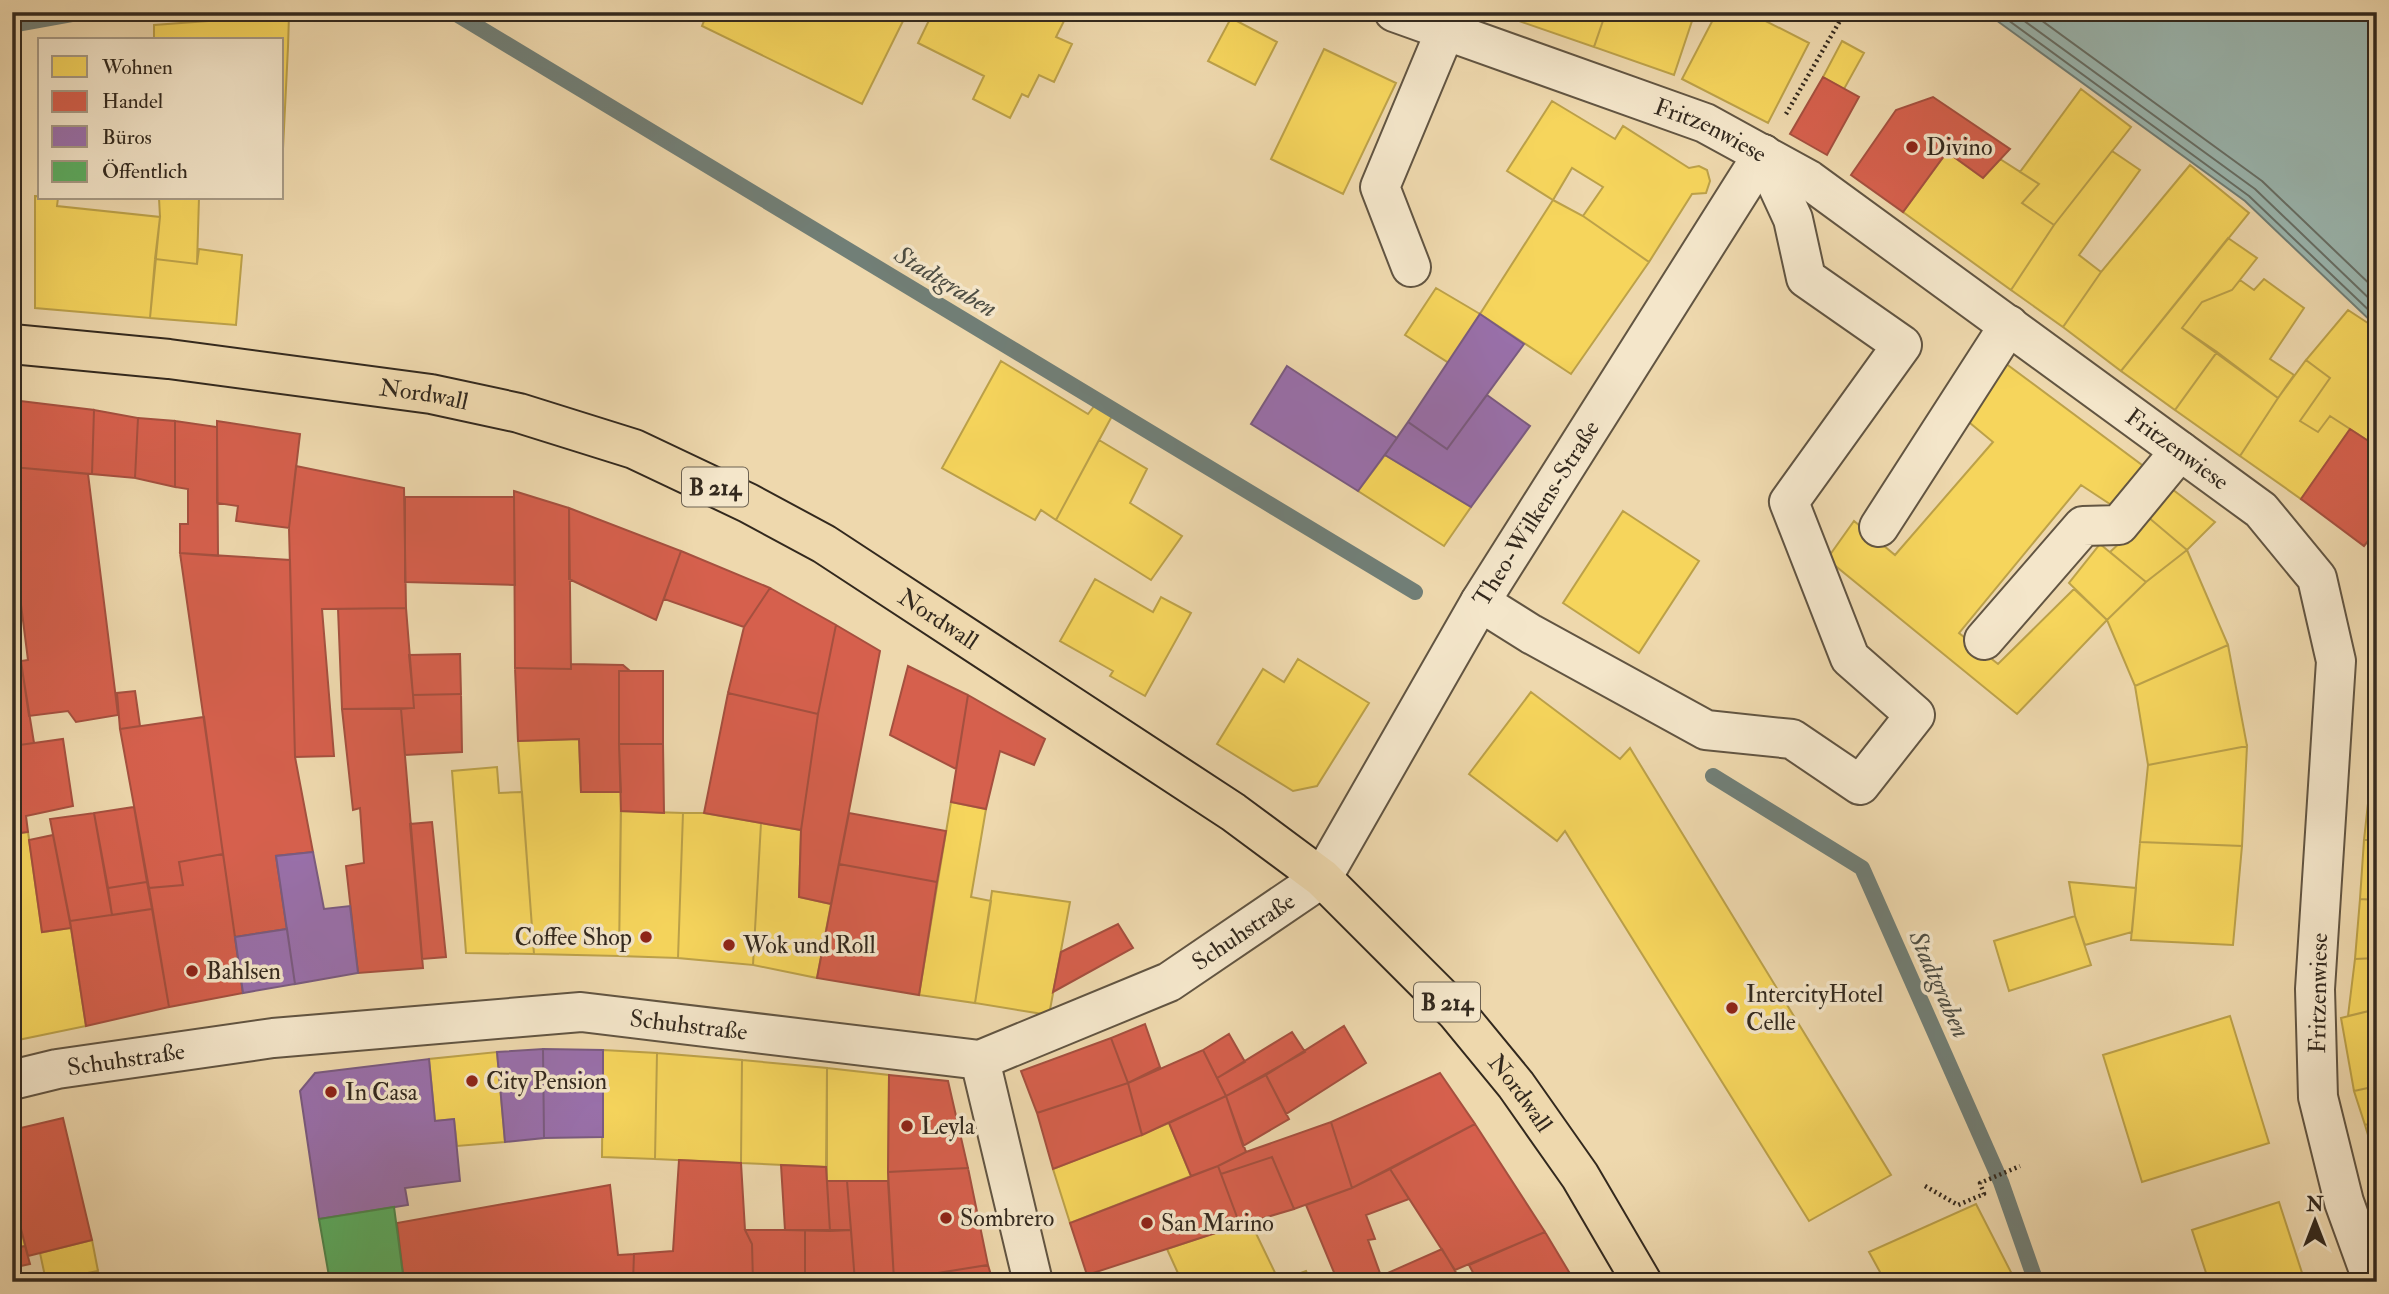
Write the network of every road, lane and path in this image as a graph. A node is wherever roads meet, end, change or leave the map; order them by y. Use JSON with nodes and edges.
{"nodes":[{"id":1,"x":1394,"y":12,"type":"edge"},
{"id":2,"x":1845,"y":12,"type":"edge"},
{"id":3,"x":1446,"y":29,"type":"junction"},
{"id":4,"x":1763,"y":154,"type":"junction"},
{"id":5,"x":1411,"y":267,"type":"dead end"},
{"id":6,"x":2008,"y":325,"type":"junction"},
{"id":7,"x":12,"y":344,"type":"edge"},
{"id":8,"x":2180,"y":451,"type":"junction"},
{"id":9,"x":1879,"y":527,"type":"dead end"},
{"id":10,"x":1480,"y":602,"type":"junction"},
{"id":11,"x":1984,"y":640,"type":"dead end"},
{"id":12,"x":1322,"y":878,"type":"junction"},
{"id":13,"x":980,"y":1060,"type":"junction"},
{"id":14,"x":12,"y":1080,"type":"edge"},
{"id":15,"x":2020,"y":1166,"type":"dead end"},
{"id":16,"x":1925,"y":1186,"type":"dead end"},
{"id":17,"x":1033,"y":1282,"type":"edge"},
{"id":18,"x":1642,"y":1282,"type":"edge"},
{"id":19,"x":2373,"y":1282,"type":"edge"}],
"edges":[{"from":1,"to":3,"type":"street","name":"Fritzenwiese"},
{"from":2,"to":4,"type":"path"},
{"from":3,"to":4,"type":"street","name":"Fritzenwiese"},
{"from":3,"to":5,"type":"street"},
{"from":4,"to":6,"type":"street","name":"Fritzenwiese"},
{"from":4,"to":10,"type":"street","name":"Theo-Wilkens-Straße"},
{"from":4,"to":10,"type":"street"},
{"from":6,"to":8,"type":"street","name":"Fritzenwiese"},
{"from":6,"to":9,"type":"street"},
{"from":7,"to":12,"type":"main road","name":"Nordwall","number":"B 214"},
{"from":8,"to":11,"type":"street"},
{"from":8,"to":19,"type":"street","name":"Fritzenwiese"},
{"from":10,"to":12,"type":"street","name":"Theo-Wilkens-Straße"},
{"from":12,"to":13,"type":"street","name":"Schuhstraße"},
{"from":12,"to":18,"type":"main road","name":"Nordwall","number":"B 214"},
{"from":13,"to":14,"type":"street","name":"Schuhstraße"},
{"from":13,"to":17,"type":"street"},
{"from":15,"to":16,"type":"path"}]}
